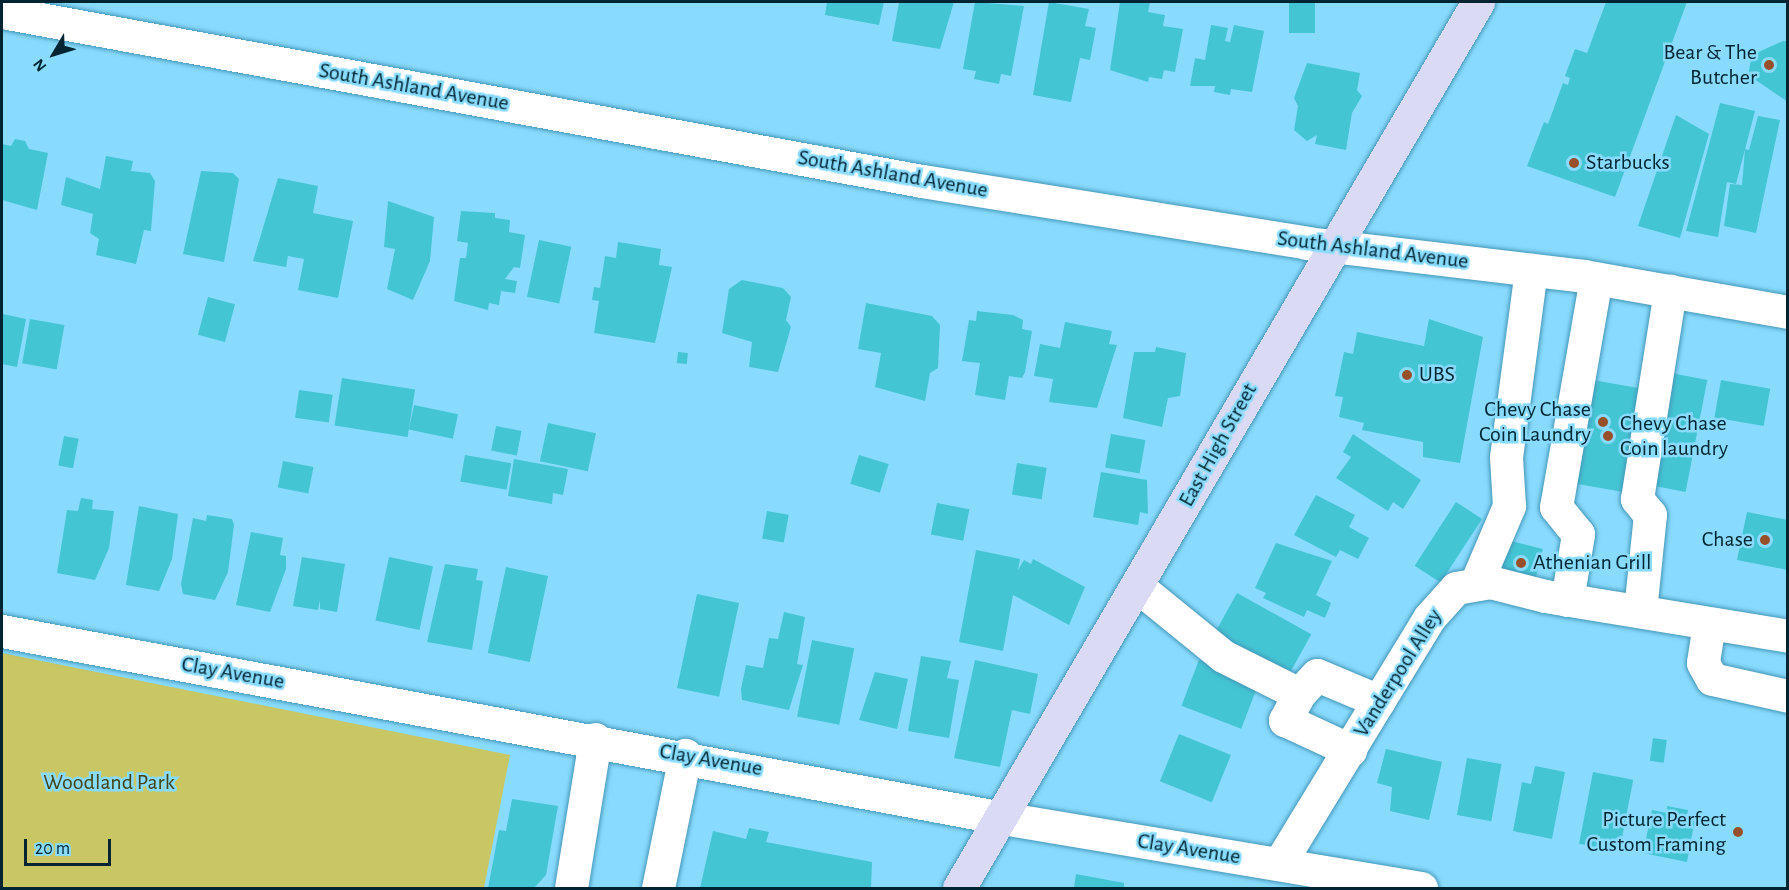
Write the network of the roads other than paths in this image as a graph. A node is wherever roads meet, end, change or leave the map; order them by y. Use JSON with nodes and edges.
{"nodes":[{"id":1,"x":1478,"y":2,"type":"edge"},
{"id":2,"x":2,"y":12,"type":"edge"},
{"id":3,"x":1332,"y":246,"type":"junction"},
{"id":4,"x":1531,"y":270,"type":"junction"},
{"id":5,"x":1596,"y":278,"type":"junction"},
{"id":6,"x":1670,"y":291,"type":"junction"},
{"id":7,"x":1788,"y":312,"type":"edge"},
{"id":8,"x":1477,"y":581,"type":"junction"},
{"id":9,"x":1137,"y":586,"type":"junction"},
{"id":10,"x":1567,"y":600,"type":"junction"},
{"id":11,"x":1640,"y":611,"type":"junction"},
{"id":12,"x":1709,"y":624,"type":"junction"},
{"id":13,"x":2,"y":630,"type":"edge"},
{"id":14,"x":1788,"y":636,"type":"edge"},
{"id":15,"x":1299,"y":694,"type":"junction"},
{"id":16,"x":1788,"y":696,"type":"edge"},
{"id":17,"x":1379,"y":701,"type":"junction"},
{"id":18,"x":595,"y":739,"type":"junction"},
{"id":19,"x":1350,"y":750,"type":"junction"},
{"id":20,"x":685,"y":755,"type":"junction"},
{"id":21,"x":1002,"y":818,"type":"junction"},
{"id":22,"x":1279,"y":864,"type":"junction"},
{"id":23,"x":571,"y":888,"type":"edge"},
{"id":24,"x":658,"y":888,"type":"edge"},
{"id":25,"x":959,"y":888,"type":"edge"},
{"id":26,"x":1421,"y":888,"type":"edge"}],
"edges":[{"from":1,"to":3,"type":"main road","name":"East High Street"},
{"from":2,"to":3,"type":"street","name":"South Ashland Avenue"},
{"from":3,"to":4,"type":"street","name":"South Ashland Avenue"},
{"from":3,"to":9,"type":"main road","name":"East High Street"},
{"from":4,"to":5,"type":"street","name":"South Ashland Avenue"},
{"from":4,"to":8,"type":"street"},
{"from":5,"to":6,"type":"street","name":"South Ashland Avenue"},
{"from":5,"to":10,"type":"street"},
{"from":6,"to":7,"type":"street","name":"South Ashland Avenue"},
{"from":6,"to":11,"type":"street"},
{"from":8,"to":10,"type":"street"},
{"from":8,"to":17,"type":"street","name":"Vanderpool Alley"},
{"from":9,"to":15,"type":"street"},
{"from":9,"to":21,"type":"main road","name":"East High Street"},
{"from":10,"to":11,"type":"street"},
{"from":11,"to":12,"type":"street"},
{"from":12,"to":14,"type":"street"},
{"from":12,"to":16,"type":"street"},
{"from":13,"to":18,"type":"street","name":"Clay Avenue"},
{"from":15,"to":17,"type":"street"},
{"from":15,"to":19,"type":"street"},
{"from":17,"to":19,"type":"street","name":"Vanderpool Alley"},
{"from":18,"to":20,"type":"street","name":"Clay Avenue"},
{"from":18,"to":23,"type":"street"},
{"from":19,"to":22,"type":"street","name":"Vanderpool Alley"},
{"from":20,"to":21,"type":"street","name":"Clay Avenue"},
{"from":20,"to":24,"type":"street"},
{"from":21,"to":22,"type":"street","name":"Clay Avenue"},
{"from":21,"to":25,"type":"main road","name":"East High Street"},
{"from":22,"to":26,"type":"street","name":"Clay Avenue"}]}
